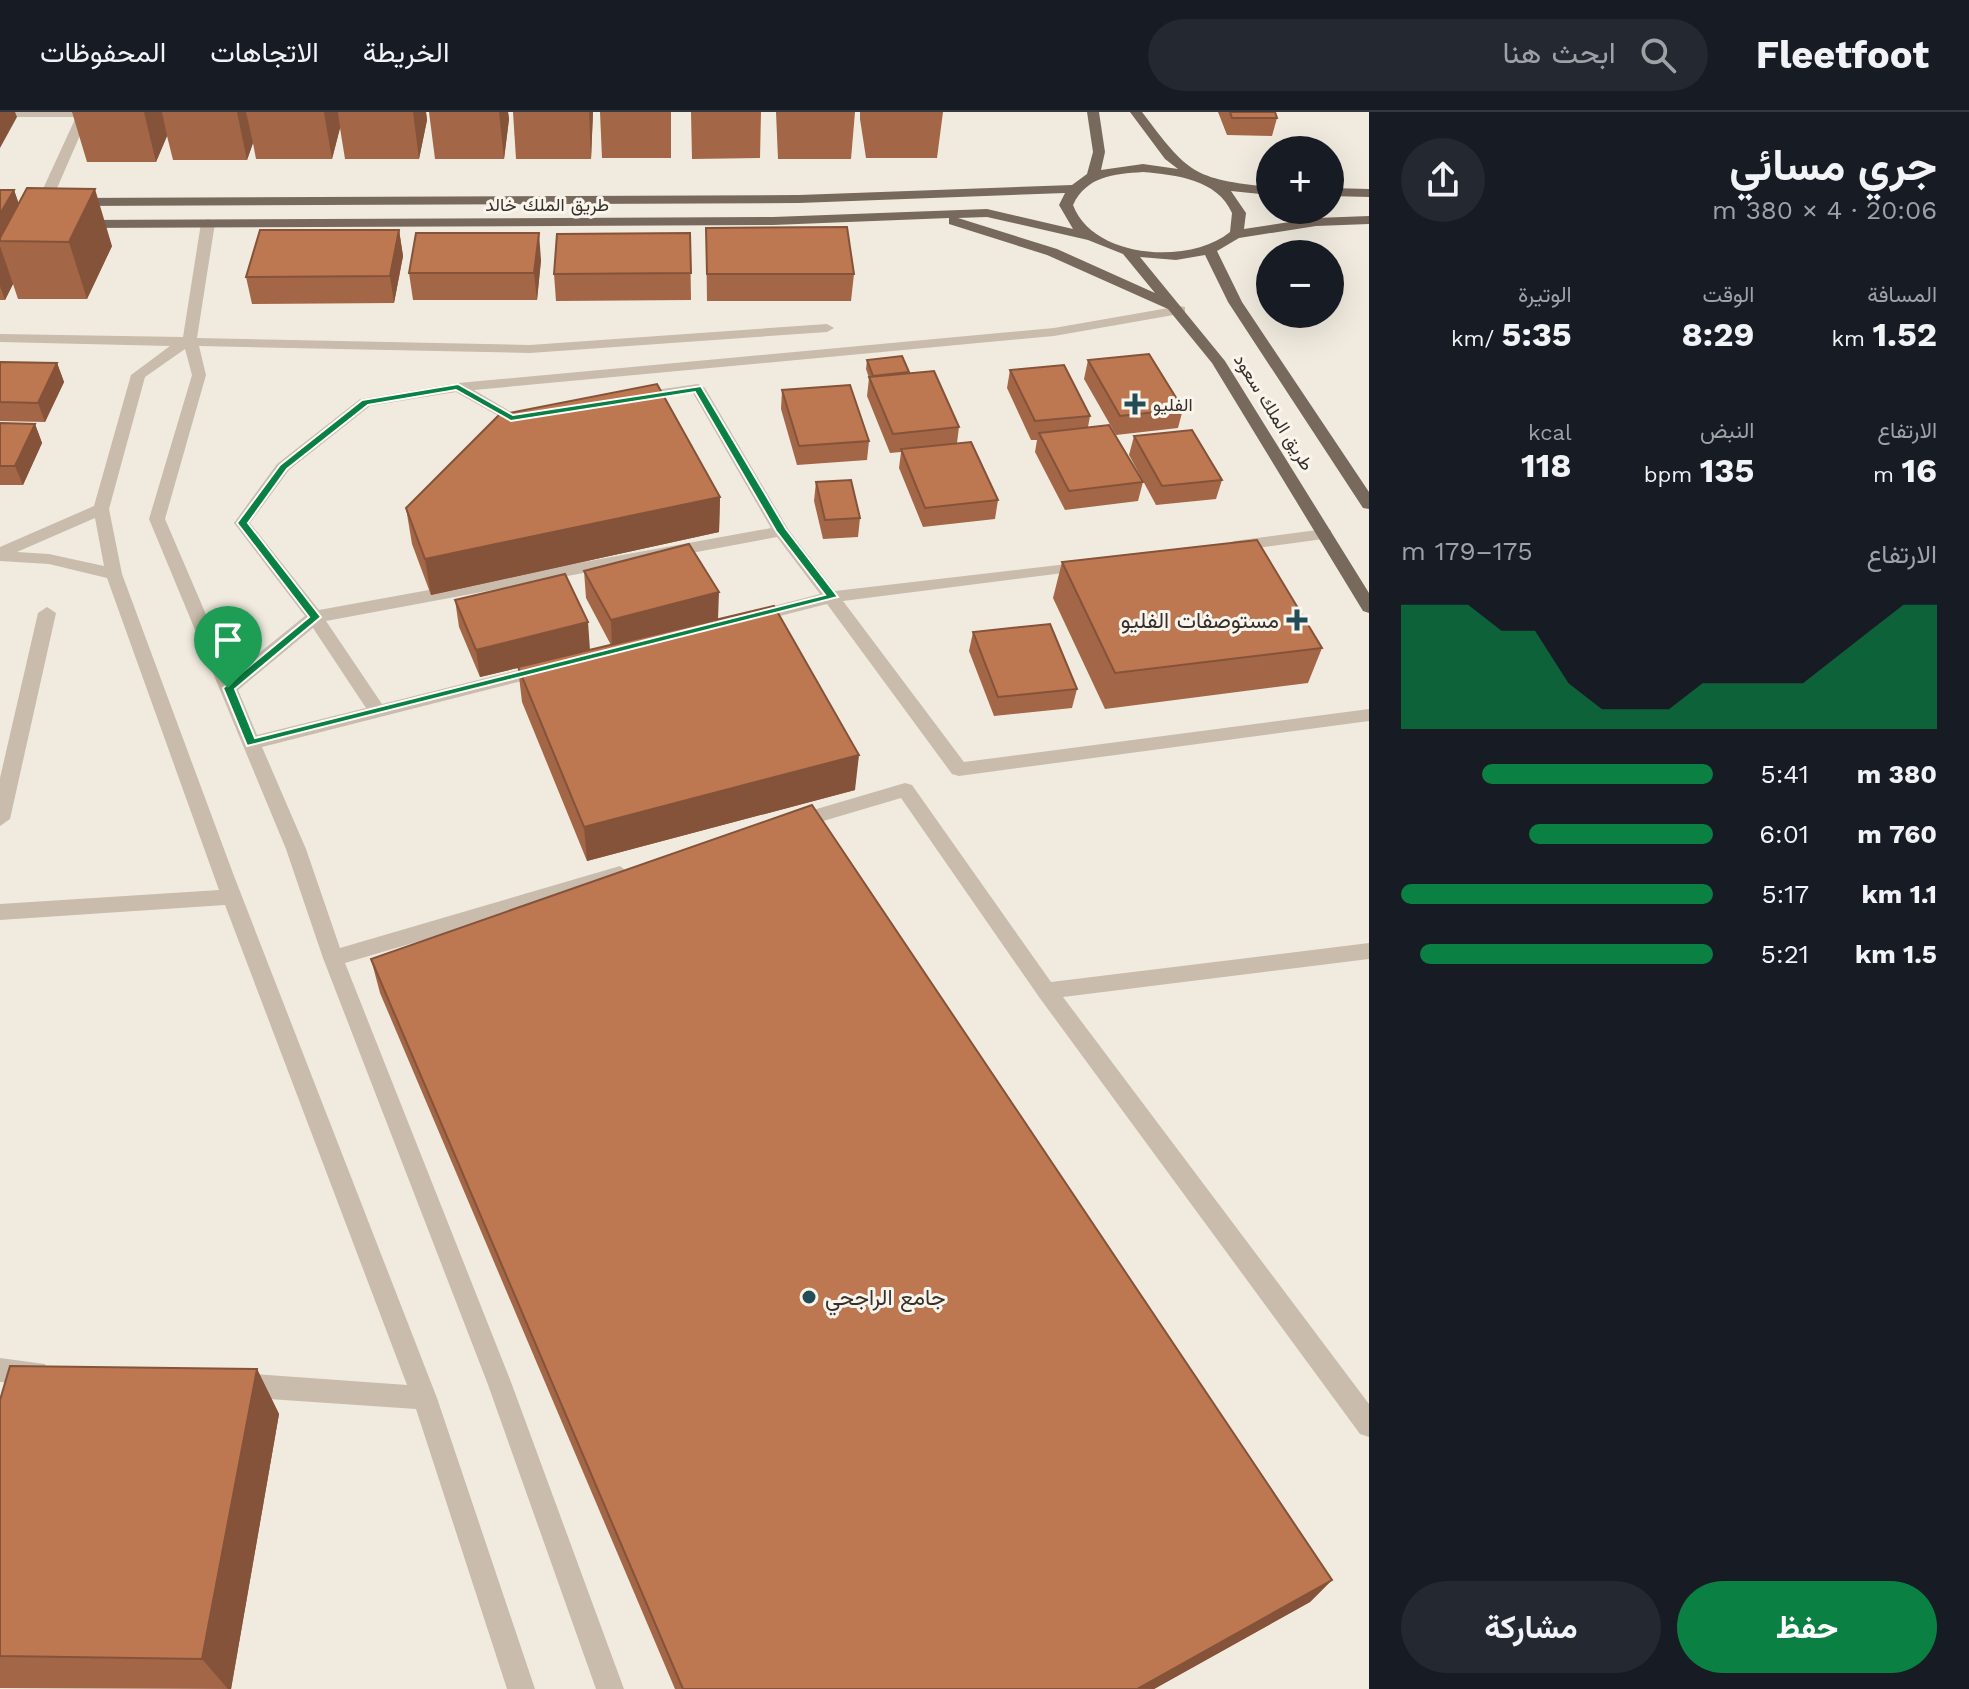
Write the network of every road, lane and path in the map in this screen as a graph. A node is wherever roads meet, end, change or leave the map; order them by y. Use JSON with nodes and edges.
{"nodes":[{"id":1,"x":84,"y":112,"type":"edge"},
{"id":2,"x":1093,"y":112,"type":"edge"},
{"id":3,"x":1136,"y":112,"type":"edge"},
{"id":4,"x":0,"y":113,"type":"edge"},
{"id":5,"x":114,"y":113,"type":"edge"},
{"id":6,"x":1093,"y":175,"type":"junction"},
{"id":7,"x":1198,"y":178,"type":"junction"},
{"id":8,"x":1213,"y":185,"type":"junction"},
{"id":9,"x":1072,"y":189,"type":"junction"},
{"id":10,"x":1256,"y":190,"type":"edge"},
{"id":11,"x":987,"y":191,"type":"junction"},
{"id":12,"x":1344,"y":192,"type":"edge"},
{"id":13,"x":1369,"y":193,"type":"edge"},
{"id":14,"x":36,"y":202,"type":"joint"},
{"id":15,"x":987,"y":213,"type":"junction"},
{"id":16,"x":935,"y":215,"type":"junction"},
{"id":17,"x":1369,"y":220,"type":"edge"},
{"id":18,"x":208,"y":223,"type":"junction"},
{"id":19,"x":60,"y":224,"type":"edge"},
{"id":20,"x":1234,"y":235,"type":"junction"},
{"id":21,"x":1091,"y":237,"type":"junction"},
{"id":22,"x":1209,"y":250,"type":"junction"},
{"id":23,"x":1128,"y":251,"type":"junction"},
{"id":24,"x":1180,"y":310,"type":"junction"},
{"id":25,"x":827,"y":328,"type":"dead end"},
{"id":26,"x":0,"y":338,"type":"edge"},
{"id":27,"x":190,"y":339,"type":"junction"},
{"id":28,"x":458,"y":387,"type":"junction"},
{"id":29,"x":612,"y":400,"type":"edge"},
{"id":30,"x":540,"y":412,"type":"edge"},
{"id":31,"x":1369,"y":504,"type":"edge"},
{"id":32,"x":101,"y":509,"type":"junction"},
{"id":33,"x":781,"y":531,"type":"junction"},
{"id":34,"x":1325,"y":534,"type":"junction"},
{"id":35,"x":1217,"y":548,"type":"edge"},
{"id":36,"x":0,"y":554,"type":"edge"},
{"id":37,"x":1110,"y":562,"type":"edge"},
{"id":38,"x":114,"y":574,"type":"junction"},
{"id":39,"x":832,"y":597,"type":"junction"},
{"id":40,"x":1369,"y":607,"type":"edge"},
{"id":41,"x":47,"y":613,"type":"dead end"},
{"id":42,"x":315,"y":617,"type":"junction"},
{"id":43,"x":741,"y":620,"type":"edge"},
{"id":44,"x":560,"y":666,"type":"edge"},
{"id":45,"x":228,"y":688,"type":"junction"},
{"id":46,"x":378,"y":712,"type":"junction"},
{"id":47,"x":1369,"y":715,"type":"edge"},
{"id":48,"x":251,"y":743,"type":"junction"},
{"id":49,"x":0,"y":819,"type":"edge"},
{"id":50,"x":770,"y":829,"type":"edge"},
{"id":51,"x":634,"y":869,"type":"edge"},
{"id":52,"x":232,"y":897,"type":"junction"},
{"id":53,"x":0,"y":912,"type":"edge"},
{"id":54,"x":1369,"y":951,"type":"edge"},
{"id":55,"x":333,"y":958,"type":"junction"},
{"id":56,"x":1046,"y":991,"type":"junction"},
{"id":57,"x":0,"y":1370,"type":"edge"},
{"id":58,"x":63,"y":1374,"type":"edge"},
{"id":59,"x":220,"y":1384,"type":"edge"},
{"id":60,"x":425,"y":1398,"type":"junction"},
{"id":61,"x":1369,"y":1425,"type":"edge"},
{"id":62,"x":521,"y":1689,"type":"edge"},
{"id":63,"x":610,"y":1689,"type":"edge"}],
"edges":[{"from":1,"to":4,"type":"street"},
{"from":1,"to":5,"type":"street"},
{"from":1,"to":14,"type":"street"},
{"from":2,"to":6,"type":"main road"},
{"from":3,"to":7,"type":"main road"},
{"from":6,"to":7,"type":"main road"},
{"from":6,"to":9,"type":"main road"},
{"from":7,"to":8,"type":"main road"},
{"from":8,"to":10,"type":"main road"},
{"from":8,"to":20,"type":"main road"},
{"from":9,"to":11,"type":"main road","name":"طريق الملك خالد"},
{"from":9,"to":21,"type":"main road"},
{"from":11,"to":14,"type":"main road","name":"طريق الملك خالد"},
{"from":11,"to":15,"type":"main road"},
{"from":12,"to":13,"type":"main road"},
{"from":15,"to":16,"type":"main road","name":"طريق الملك خالد"},
{"from":15,"to":21,"type":"main road","name":"طريق الملك خالد"},
{"from":16,"to":18,"type":"main road","name":"طريق الملك خالد"},
{"from":16,"to":24,"type":"main road"},
{"from":17,"to":20,"type":"main road"},
{"from":18,"to":19,"type":"main road","name":"طريق الملك خالد"},
{"from":18,"to":27,"type":"street"},
{"from":20,"to":22,"type":"main road"},
{"from":21,"to":23,"type":"main road","name":"طريق الملك خالد"},
{"from":22,"to":23,"type":"main road"},
{"from":22,"to":31,"type":"main road","name":"طريق الملك سعود"},
{"from":23,"to":24,"type":"main road","name":"طريق الملك سعود"},
{"from":24,"to":28,"type":"street"},
{"from":24,"to":34,"type":"main road","name":"طريق الملك سعود"},
{"from":25,"to":27,"type":"street"},
{"from":26,"to":27,"type":"street"},
{"from":27,"to":32,"type":"street"},
{"from":27,"to":45,"type":"street"},
{"from":28,"to":30,"type":"street"},
{"from":28,"to":42,"type":"street"},
{"from":29,"to":33,"type":"street"},
{"from":32,"to":36,"type":"street"},
{"from":32,"to":38,"type":"street"},
{"from":33,"to":39,"type":"street"},
{"from":33,"to":42,"type":"street"},
{"from":34,"to":35,"type":"street"},
{"from":34,"to":40,"type":"main road","name":"طريق الملك سعود"},
{"from":36,"to":38,"type":"street"},
{"from":37,"to":39,"type":"street"},
{"from":38,"to":52,"type":"street"},
{"from":39,"to":43,"type":"street"},
{"from":39,"to":47,"type":"street"},
{"from":41,"to":49,"type":"street"},
{"from":42,"to":45,"type":"street"},
{"from":42,"to":46,"type":"street"},
{"from":44,"to":46,"type":"street"},
{"from":45,"to":48,"type":"street"},
{"from":46,"to":48,"type":"street"},
{"from":48,"to":55,"type":"street"},
{"from":50,"to":56,"type":"street"},
{"from":51,"to":55,"type":"street"},
{"from":52,"to":53,"type":"street"},
{"from":52,"to":60,"type":"street"},
{"from":54,"to":56,"type":"street"},
{"from":55,"to":63,"type":"street"},
{"from":56,"to":61,"type":"street"},
{"from":57,"to":58,"type":"street"},
{"from":59,"to":60,"type":"street"},
{"from":60,"to":62,"type":"street"}]}
